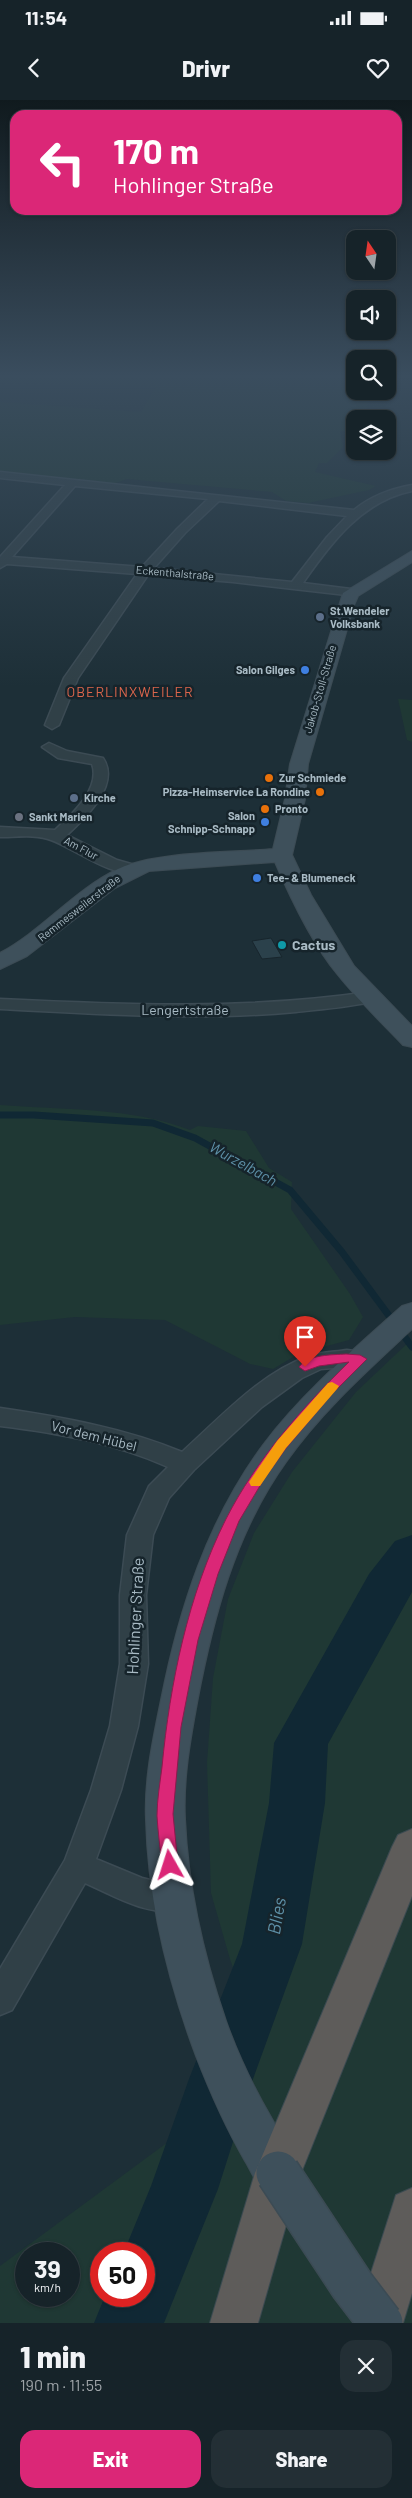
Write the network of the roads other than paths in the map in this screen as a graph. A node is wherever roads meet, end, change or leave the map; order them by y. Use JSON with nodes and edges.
{"nodes":[{"id":1,"x":49,"y":480,"type":"edge"},
{"id":2,"x":73,"y":482,"type":"junction"},
{"id":3,"x":412,"y":488,"type":"edge"},
{"id":4,"x":217,"y":497,"type":"junction"},
{"id":5,"x":358,"y":514,"type":"junction"},
{"id":6,"x":412,"y":556,"type":"edge"},
{"id":7,"x":3,"y":557,"type":"edge"},
{"id":8,"x":145,"y":571,"type":"junction"},
{"id":9,"x":296,"y":586,"type":"junction"},
{"id":10,"x":352,"y":593,"type":"junction"},
{"id":11,"x":52,"y":725,"type":"dead end"},
{"id":12,"x":49,"y":747,"type":"dead end"},
{"id":13,"x":0,"y":832,"type":"edge"},
{"id":14,"x":58,"y":836,"type":"junction"},
{"id":15,"x":282,"y":855,"type":"junction"},
{"id":16,"x":132,"y":869,"type":"junction"},
{"id":17,"x":0,"y":962,"type":"edge"},
{"id":18,"x":368,"y":998,"type":"junction"},
{"id":19,"x":0,"y":1004,"type":"edge"},
{"id":20,"x":412,"y":1040,"type":"edge"},
{"id":21,"x":412,"y":1313,"type":"edge"},
{"id":22,"x":371,"y":1350,"type":"junction"},
{"id":23,"x":0,"y":1417,"type":"edge"},
{"id":24,"x":185,"y":1464,"type":"junction"},
{"id":25,"x":412,"y":1847,"type":"edge"},
{"id":26,"x":78,"y":1866,"type":"junction"},
{"id":27,"x":173,"y":1898,"type":"junction"},
{"id":28,"x":0,"y":1999,"type":"edge"},
{"id":29,"x":278,"y":2173,"type":"junction"},
{"id":30,"x":412,"y":2211,"type":"edge"},
{"id":31,"x":234,"y":2323,"type":"edge"},
{"id":32,"x":380,"y":2323,"type":"edge"}],
"edges":[{"from":1,"to":2,"type":"street"},
{"from":2,"to":4,"type":"street"},
{"from":2,"to":7,"type":"street"},
{"from":3,"to":5,"type":"street"},
{"from":4,"to":5,"type":"street"},
{"from":4,"to":8,"type":"street"},
{"from":5,"to":9,"type":"street"},
{"from":6,"to":10,"type":"main road"},
{"from":7,"to":8,"type":"street","name":"Eckenthalstraße"},
{"from":8,"to":9,"type":"street","name":"Eckenthalstraße"},
{"from":8,"to":11,"type":"street"},
{"from":9,"to":10,"type":"street","name":"Eckenthalstraße"},
{"from":10,"to":15,"type":"main road","name":"Jakob-Stoll-Straße"},
{"from":12,"to":14,"type":"street"},
{"from":13,"to":14,"type":"street","name":"Am Flur"},
{"from":14,"to":16,"type":"street","name":"Am Flur"},
{"from":15,"to":16,"type":"main road","name":"Remmesweilerstraße"},
{"from":15,"to":18,"type":"main road"},
{"from":16,"to":17,"type":"main road","name":"Remmesweilerstraße"},
{"from":18,"to":19,"type":"street","name":"Lengertstraße"},
{"from":18,"to":20,"type":"main road"},
{"from":21,"to":22,"type":"main road"},
{"from":22,"to":24,"type":"street","name":"Hohlinger Straße"},
{"from":22,"to":27,"type":"main road"},
{"from":23,"to":24,"type":"street","name":"Vor dem Hübel"},
{"from":24,"to":26,"type":"street","name":"Hohlinger Straße"},
{"from":25,"to":29,"type":"highway"},
{"from":26,"to":27,"type":"street"},
{"from":26,"to":28,"type":"street","name":"Hohlinger Straße"},
{"from":27,"to":29,"type":"main road"},
{"from":29,"to":31,"type":"highway"},
{"from":29,"to":32,"type":"main road","bridge":true},
{"from":30,"to":32,"type":"highway"}]}
